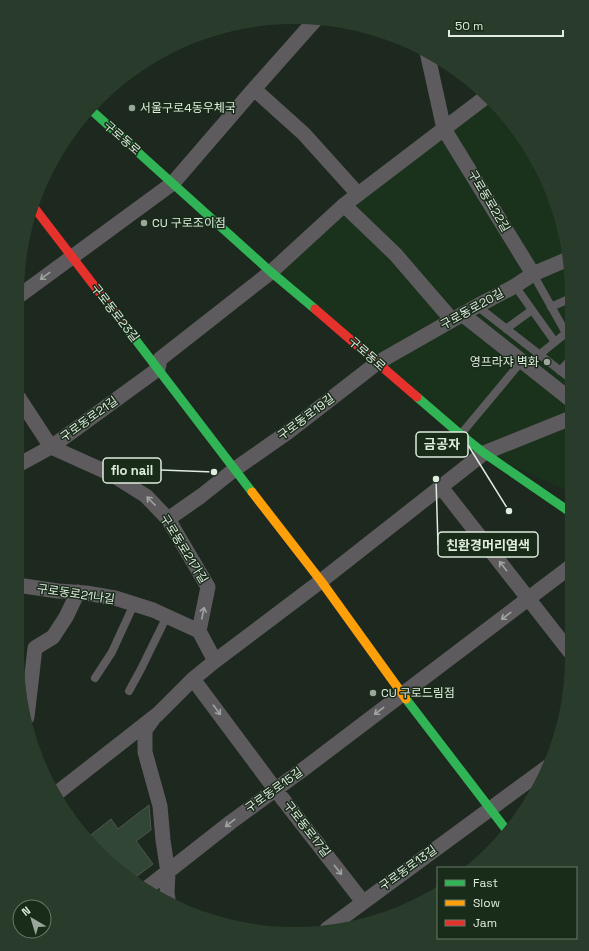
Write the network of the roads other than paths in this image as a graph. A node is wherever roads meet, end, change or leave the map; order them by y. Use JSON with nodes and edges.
{"nodes":[{"id":1,"x":311,"y":25,"type":"edge"},
{"id":2,"x":429,"y":59,"type":"edge"},
{"id":3,"x":254,"y":89,"type":"junction"},
{"id":4,"x":482,"y":100,"type":"edge"},
{"id":5,"x":94,"y":113,"type":"edge"},
{"id":6,"x":444,"y":129,"type":"junction"},
{"id":7,"x":173,"y":183,"type":"junction"},
{"id":8,"x":358,"y":194,"type":"junction"},
{"id":9,"x":344,"y":205,"type":"junction"},
{"id":10,"x":37,"y":210,"type":"edge"},
{"id":11,"x":72,"y":257,"type":"junction"},
{"id":12,"x":563,"y":261,"type":"edge"},
{"id":13,"x":271,"y":272,"type":"junction"},
{"id":14,"x":533,"y":274,"type":"junction"},
{"id":15,"x":516,"y":286,"type":"junction"},
{"id":16,"x":24,"y":292,"type":"edge"},
{"id":17,"x":565,"y":301,"type":"edge"},
{"id":18,"x":477,"y":306,"type":"junction"},
{"id":19,"x":551,"y":307,"type":"junction"},
{"id":20,"x":532,"y":310,"type":"junction"},
{"id":21,"x":457,"y":317,"type":"junction"},
{"id":22,"x":565,"y":328,"type":"edge"},
{"id":23,"x":506,"y":329,"type":"junction"},
{"id":24,"x":565,"y":334,"type":"edge"},
{"id":25,"x":555,"y":342,"type":"junction"},
{"id":26,"x":539,"y":355,"type":"junction"},
{"id":27,"x":377,"y":363,"type":"junction"},
{"id":28,"x":525,"y":364,"type":"junction"},
{"id":29,"x":565,"y":366,"type":"edge"},
{"id":30,"x":158,"y":369,"type":"junction"},
{"id":31,"x":560,"y":371,"type":"junction"},
{"id":32,"x":565,"y":375,"type":"edge"},
{"id":33,"x":565,"y":395,"type":"edge"},
{"id":34,"x":24,"y":407,"type":"edge"},
{"id":35,"x":565,"y":420,"type":"edge"},
{"id":36,"x":460,"y":434,"type":"junction"},
{"id":37,"x":51,"y":447,"type":"junction"},
{"id":38,"x":484,"y":454,"type":"junction"},
{"id":39,"x":24,"y":462,"type":"edge"},
{"id":40,"x":235,"y":469,"type":"junction"},
{"id":41,"x":441,"y":487,"type":"junction"},
{"id":42,"x":565,"y":509,"type":"edge"},
{"id":43,"x":168,"y":519,"type":"junction"},
{"id":44,"x":565,"y":571,"type":"edge"},
{"id":45,"x":321,"y":582,"type":"junction"},
{"id":46,"x":24,"y":586,"type":"edge"},
{"id":47,"x":78,"y":592,"type":"junction"},
{"id":48,"x":528,"y":599,"type":"junction"},
{"id":49,"x":134,"y":604,"type":"junction"},
{"id":50,"x":167,"y":616,"type":"junction"},
{"id":51,"x":199,"y":631,"type":"junction"},
{"id":52,"x":565,"y":646,"type":"edge"},
{"id":53,"x":215,"y":661,"type":"junction"},
{"id":54,"x":95,"y":678,"type":"dead end"},
{"id":55,"x":193,"y":679,"type":"junction"},
{"id":56,"x":129,"y":691,"type":"dead end"},
{"id":57,"x":402,"y":694,"type":"junction"},
{"id":58,"x":28,"y":705,"type":"edge"},
{"id":59,"x":158,"y":714,"type":"junction"},
{"id":60,"x":538,"y":774,"type":"edge"},
{"id":61,"x":276,"y":789,"type":"junction"},
{"id":62,"x":60,"y":791,"type":"edge"},
{"id":63,"x":490,"y":808,"type":"junction"},
{"id":64,"x":504,"y":827,"type":"edge"},
{"id":65,"x":168,"y":873,"type":"junction"},
{"id":66,"x":151,"y":885,"type":"edge"},
{"id":67,"x":167,"y":895,"type":"edge"},
{"id":68,"x":363,"y":902,"type":"junction"},
{"id":69,"x":332,"y":925,"type":"edge"}],
"edges":[{"from":1,"to":3,"type":"street"},
{"from":2,"to":6,"type":"street","name":"구로동로22길"},
{"from":3,"to":7,"type":"street"},
{"from":3,"to":8,"type":"street"},
{"from":4,"to":6,"type":"street"},
{"from":5,"to":7,"type":"street","name":"구로동로"},
{"from":6,"to":8,"type":"street"},
{"from":6,"to":14,"type":"street","name":"구로동로22길"},
{"from":7,"to":11,"type":"street"},
{"from":7,"to":13,"type":"street","name":"구로동로"},
{"from":8,"to":9,"type":"street"},
{"from":9,"to":13,"type":"street"},
{"from":9,"to":21,"type":"street"},
{"from":10,"to":11,"type":"street","name":"구로동로23길"},
{"from":11,"to":16,"type":"street","one_way":true},
{"from":11,"to":30,"type":"street","name":"구로동로23길"},
{"from":12,"to":14,"type":"street","name":"구로동로20길"},
{"from":13,"to":27,"type":"street","name":"구로동로"},
{"from":13,"to":30,"type":"street","name":"구로동로21길"},
{"from":14,"to":15,"type":"street","name":"구로동로20길"},
{"from":14,"to":19,"type":"lane"},
{"from":15,"to":18,"type":"street","name":"구로동로20길"},
{"from":15,"to":20,"type":"lane"},
{"from":17,"to":19,"type":"lane"},
{"from":18,"to":21,"type":"street","name":"구로동로20길"},
{"from":18,"to":23,"type":"lane"},
{"from":19,"to":22,"type":"lane"},
{"from":20,"to":23,"type":"lane"},
{"from":20,"to":25,"type":"lane"},
{"from":21,"to":27,"type":"street","name":"구로동로20길"},
{"from":21,"to":28,"type":"street"},
{"from":23,"to":26,"type":"lane"},
{"from":24,"to":25,"type":"lane"},
{"from":25,"to":26,"type":"lane"},
{"from":26,"to":28,"type":"lane"},
{"from":26,"to":31,"type":"lane"},
{"from":27,"to":36,"type":"street","name":"구로동로"},
{"from":27,"to":40,"type":"street","name":"구로동로19길"},
{"from":28,"to":33,"type":"street"},
{"from":28,"to":36,"type":"lane"},
{"from":29,"to":31,"type":"lane"},
{"from":30,"to":37,"type":"street","name":"구로동로21길"},
{"from":30,"to":40,"type":"street"},
{"from":31,"to":32,"type":"lane"},
{"from":34,"to":37,"type":"street"},
{"from":35,"to":38,"type":"street"},
{"from":36,"to":38,"type":"street","name":"구로동로"},
{"from":37,"to":39,"type":"street","name":"구로동로21길"},
{"from":43,"to":37,"type":"street","name":"구로동로21가길","one_way":true},
{"from":38,"to":41,"type":"street"},
{"from":38,"to":42,"type":"street","name":"구로동로"},
{"from":40,"to":43,"type":"street","name":"구로동로19길"},
{"from":40,"to":45,"type":"street"},
{"from":41,"to":45,"type":"street"},
{"from":48,"to":41,"type":"street","one_way":true},
{"from":51,"to":43,"type":"street","name":"구로동로21가길","one_way":true},
{"from":44,"to":48,"type":"street","name":"구로동로15길"},
{"from":45,"to":53,"type":"street"},
{"from":45,"to":57,"type":"street"},
{"from":46,"to":47,"type":"street","name":"구로동로21나길"},
{"from":47,"to":49,"type":"street","name":"구로동로21나길"},
{"from":47,"to":58,"type":"street"},
{"from":48,"to":52,"type":"street"},
{"from":48,"to":57,"type":"street","name":"구로동로15길","one_way":true},
{"from":49,"to":50,"type":"street","name":"구로동로21나길"},
{"from":49,"to":54,"type":"lane","name":"구로동로21나길"},
{"from":50,"to":51,"type":"street","name":"구로동로21나길"},
{"from":50,"to":56,"type":"lane"},
{"from":51,"to":53,"type":"street"},
{"from":53,"to":55,"type":"street"},
{"from":55,"to":59,"type":"street"},
{"from":55,"to":61,"type":"street","name":"구로동로17길","one_way":true},
{"from":57,"to":61,"type":"street","name":"구로동로15길","one_way":true},
{"from":57,"to":63,"type":"street"},
{"from":59,"to":62,"type":"street"},
{"from":59,"to":65,"type":"street"},
{"from":60,"to":63,"type":"street","name":"구로동로13길"},
{"from":61,"to":65,"type":"street","name":"구로동로15길","one_way":true},
{"from":61,"to":68,"type":"street","name":"구로동로17길","one_way":true},
{"from":63,"to":64,"type":"street"},
{"from":63,"to":68,"type":"street","name":"구로동로13길"},
{"from":65,"to":66,"type":"street","name":"구로동로15길"},
{"from":65,"to":67,"type":"street"},
{"from":68,"to":69,"type":"street","name":"구로동로13길"}]}
